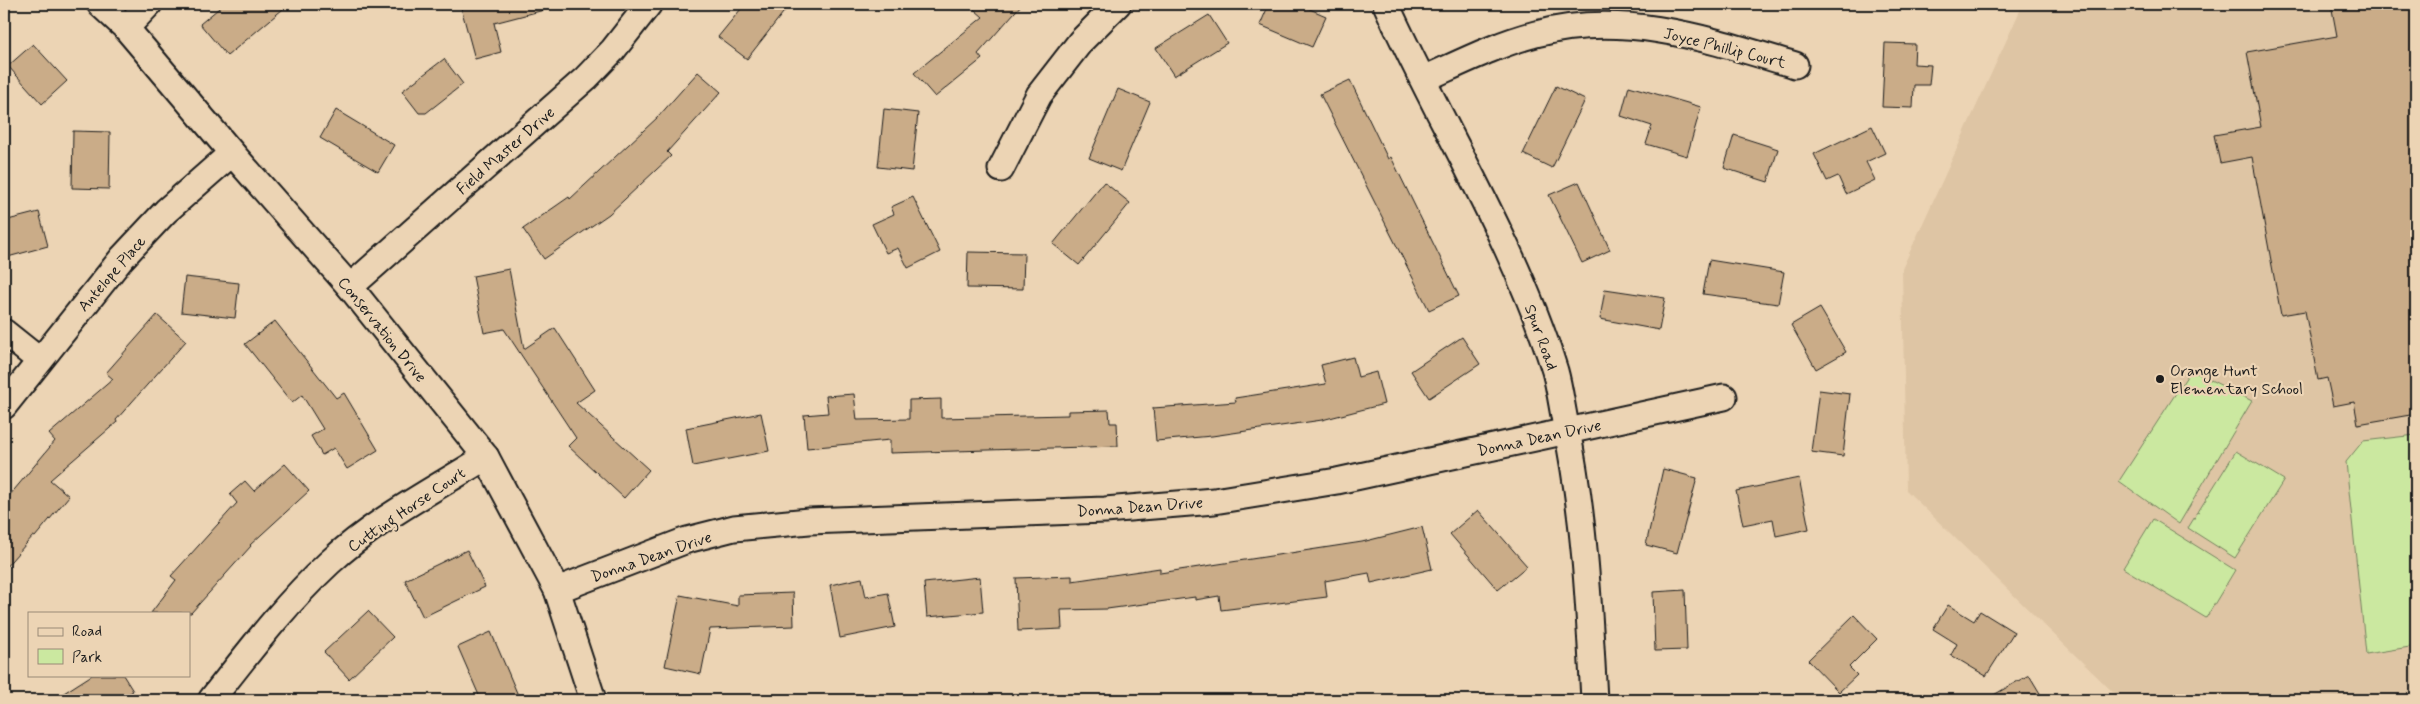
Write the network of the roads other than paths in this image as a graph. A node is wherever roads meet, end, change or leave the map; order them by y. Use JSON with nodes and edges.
{"nodes":[{"id":1,"x":100,"y":4,"type":"edge"},
{"id":2,"x":149,"y":4,"type":"edge"},
{"id":3,"x":649,"y":4,"type":"edge"},
{"id":4,"x":1118,"y":4,"type":"edge"},
{"id":5,"x":1386,"y":4,"type":"edge"},
{"id":6,"x":126,"y":28,"type":"junction"},
{"id":7,"x":1795,"y":65,"type":"dead end"},
{"id":8,"x":1424,"y":79,"type":"junction"},
{"id":9,"x":232,"y":153,"type":"junction"},
{"id":10,"x":1002,"y":169,"type":"dead end"},
{"id":11,"x":350,"y":287,"type":"junction"},
{"id":12,"x":4,"y":332,"type":"edge"},
{"id":13,"x":39,"y":360,"type":"junction"},
{"id":14,"x":1724,"y":398,"type":"dead end"},
{"id":15,"x":4,"y":406,"type":"edge"},
{"id":16,"x":1567,"y":431,"type":"junction"},
{"id":17,"x":486,"y":457,"type":"junction"},
{"id":18,"x":557,"y":590,"type":"junction"},
{"id":19,"x":211,"y":700,"type":"edge"},
{"id":20,"x":593,"y":700,"type":"edge"},
{"id":21,"x":1594,"y":700,"type":"edge"}],
"edges":[{"from":1,"to":6,"type":"street","name":"Conservation Drive"},
{"from":2,"to":6,"type":"street"},
{"from":3,"to":11,"type":"street","name":"Field Master Drive"},
{"from":4,"to":10,"type":"street"},
{"from":5,"to":8,"type":"street","name":"Spur Road"},
{"from":6,"to":9,"type":"street","name":"Conservation Drive"},
{"from":7,"to":8,"type":"street","name":"Joyce Phillip Court"},
{"from":8,"to":16,"type":"street","name":"Spur Road"},
{"from":9,"to":11,"type":"street","name":"Conservation Drive"},
{"from":9,"to":13,"type":"street","name":"Antelope Place"},
{"from":11,"to":17,"type":"street","name":"Conservation Drive"},
{"from":12,"to":13,"type":"street"},
{"from":13,"to":15,"type":"street","name":"Antelope Place"},
{"from":14,"to":16,"type":"street","name":"Donna Dean Drive"},
{"from":16,"to":18,"type":"street","name":"Donna Dean Drive"},
{"from":16,"to":21,"type":"street","name":"Spur Road"},
{"from":17,"to":18,"type":"street","name":"Conservation Drive"},
{"from":17,"to":19,"type":"street","name":"Cutting Horse Court"},
{"from":18,"to":20,"type":"street","name":"Conservation Drive"}]}
